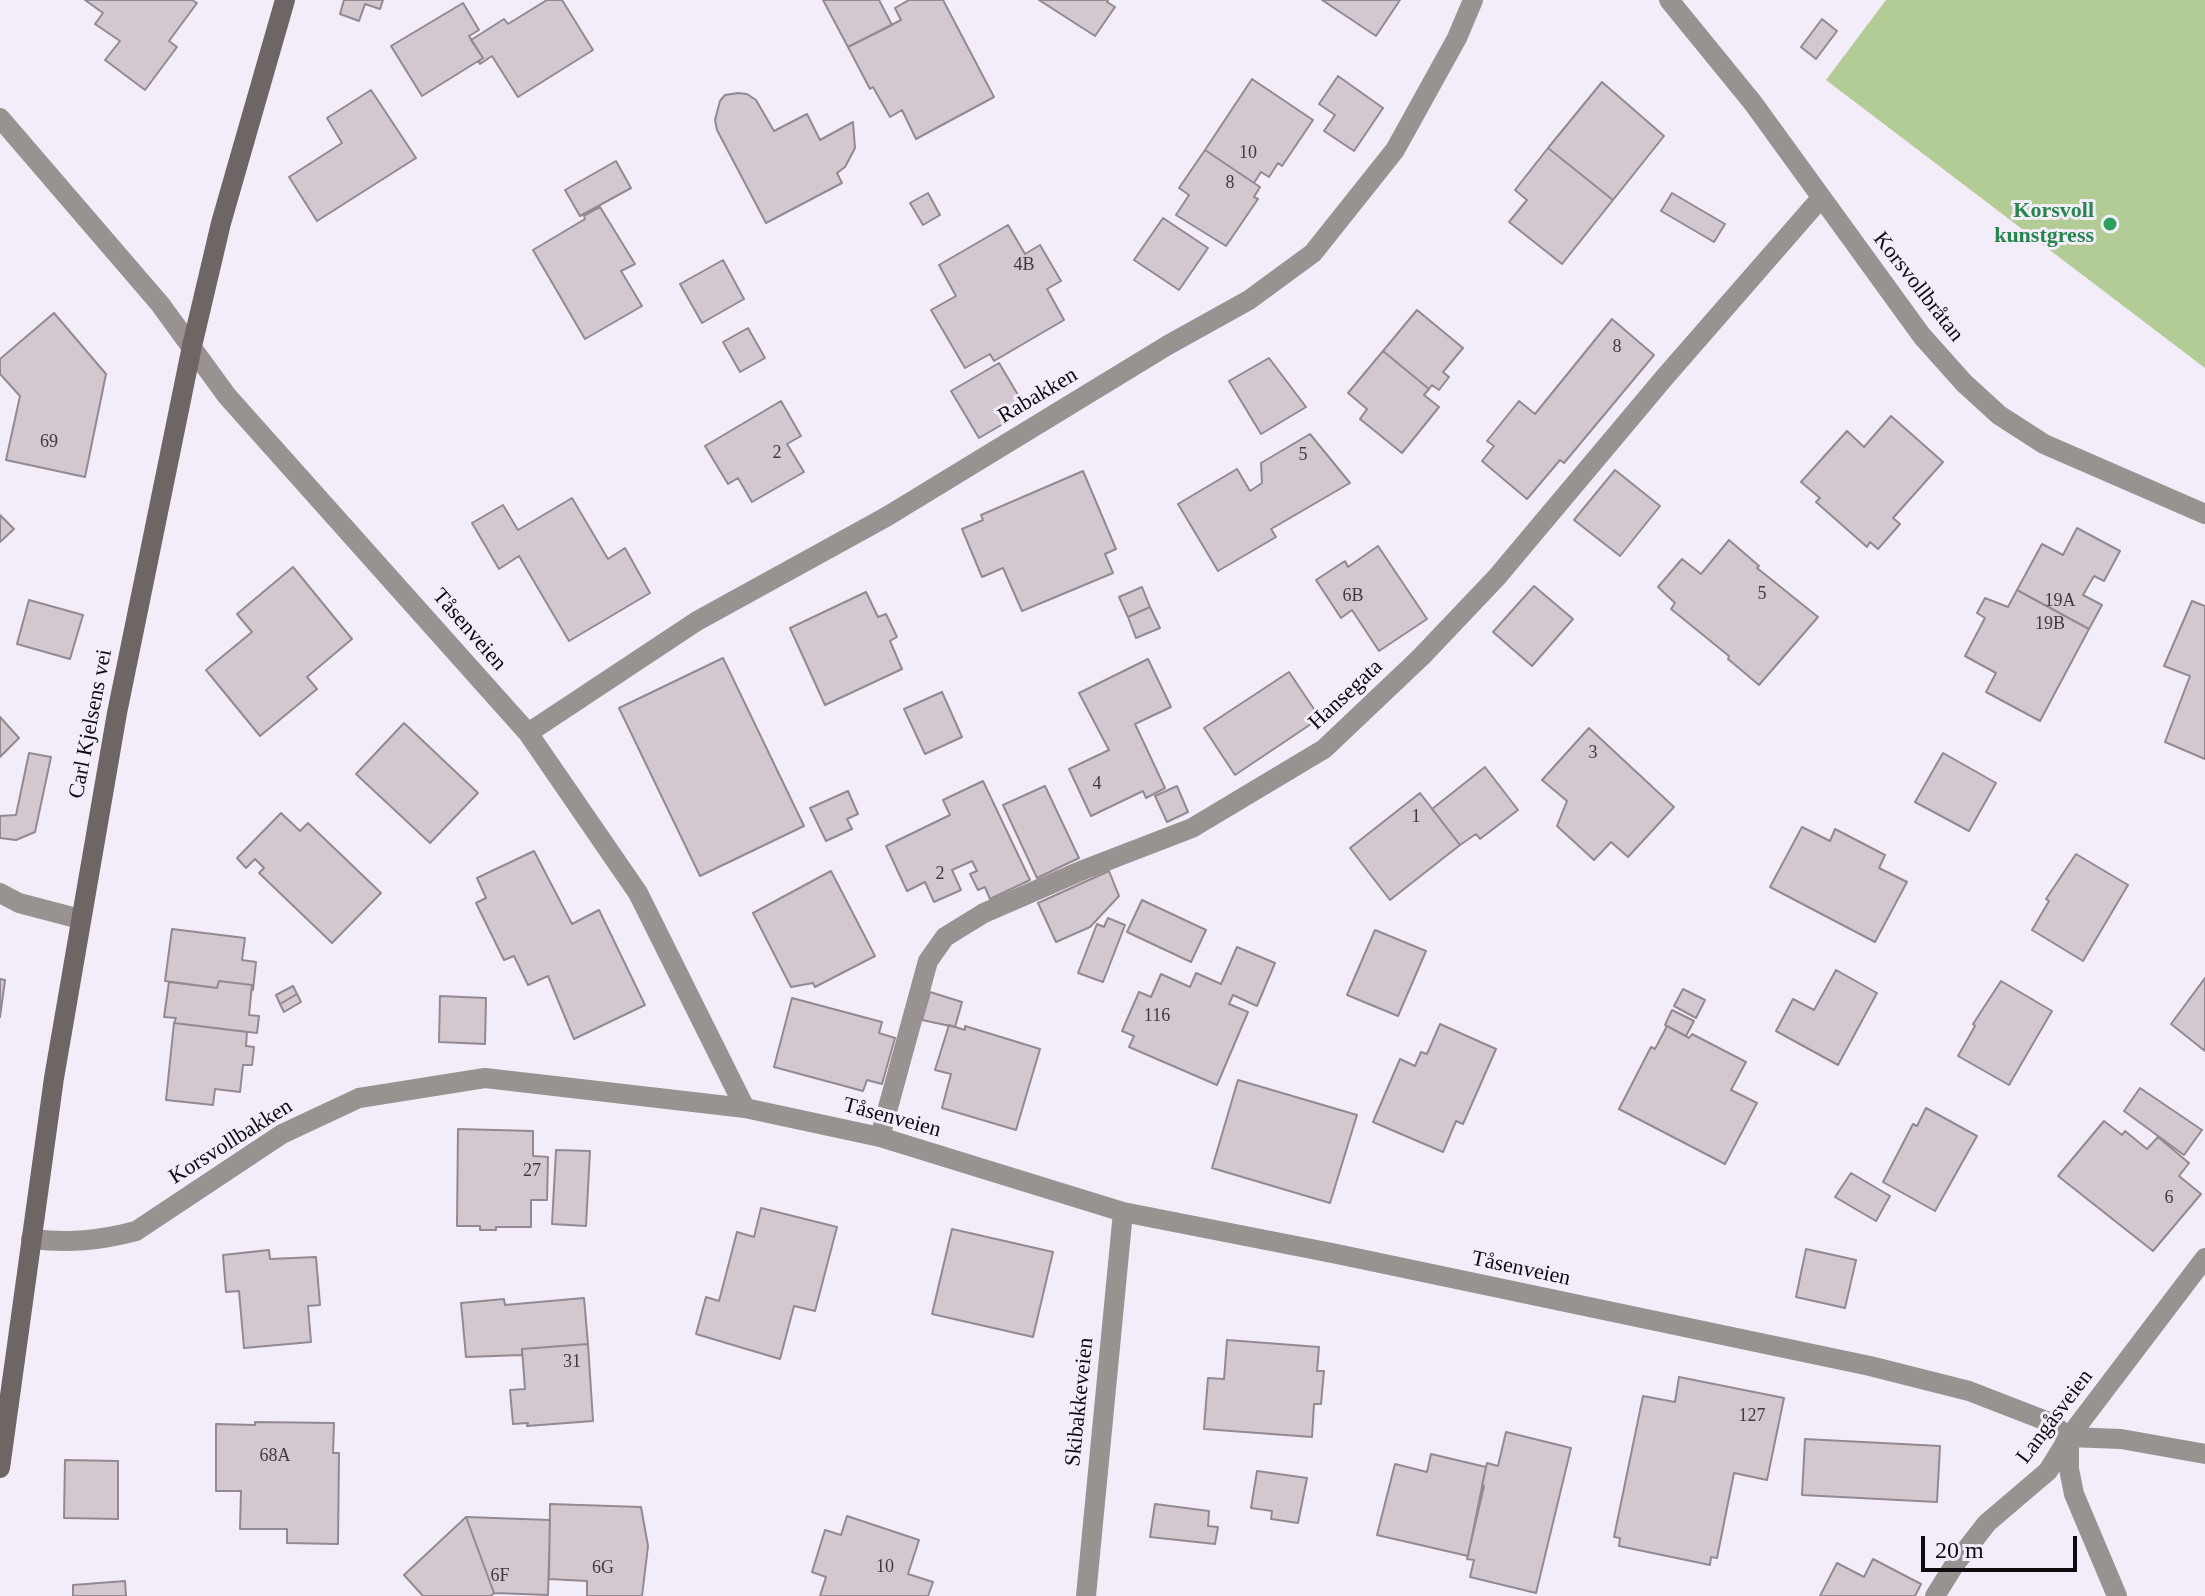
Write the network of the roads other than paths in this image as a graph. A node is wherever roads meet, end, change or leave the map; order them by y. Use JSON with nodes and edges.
{"nodes":[{"id":1,"x":285,"y":0,"type":"edge"},
{"id":2,"x":1473,"y":0,"type":"edge"},
{"id":3,"x":1669,"y":0,"type":"edge"},
{"id":4,"x":0,"y":118,"type":"edge"},
{"id":5,"x":1821,"y":198,"type":"junction"},
{"id":6,"x":192,"y":346,"type":"junction"},
{"id":7,"x":2205,"y":514,"type":"edge"},
{"id":8,"x":528,"y":733,"type":"junction"},
{"id":9,"x":0,"y":893,"type":"edge"},
{"id":10,"x":80,"y":919,"type":"junction"},
{"id":11,"x":745,"y":1108,"type":"junction"},
{"id":12,"x":880,"y":1137,"type":"junction"},
{"id":13,"x":1123,"y":1212,"type":"junction"},
{"id":14,"x":31,"y":1239,"type":"junction"},
{"id":15,"x":2205,"y":1258,"type":"edge"},
{"id":16,"x":3,"y":1410,"type":"edge"},
{"id":17,"x":2069,"y":1437,"type":"junction"},
{"id":18,"x":2205,"y":1454,"type":"edge"},
{"id":19,"x":0,"y":1468,"type":"edge"},
{"id":20,"x":1086,"y":1596,"type":"edge"},
{"id":21,"x":1935,"y":1596,"type":"edge"},
{"id":22,"x":2117,"y":1596,"type":"edge"}],
"edges":[{"from":1,"to":6,"type":"main road","name":"Carl Kjelsens vei"},
{"from":2,"to":8,"type":"street","name":"Rabakken"},
{"from":3,"to":5,"type":"street","name":"Korsvollbråtan"},
{"from":4,"to":6,"type":"street","name":"Tåsenveien"},
{"from":5,"to":7,"type":"street","name":"Korsvollbråtan"},
{"from":5,"to":12,"type":"street","name":"Hansegata"},
{"from":6,"to":8,"type":"street","name":"Tåsenveien"},
{"from":6,"to":10,"type":"main road","name":"Carl Kjelsens vei"},
{"from":8,"to":11,"type":"street","name":"Tåsenveien"},
{"from":9,"to":10,"type":"street"},
{"from":10,"to":14,"type":"main road","name":"Carl Kjelsens vei"},
{"from":11,"to":12,"type":"street","name":"Tåsenveien"},
{"from":11,"to":14,"type":"street","name":"Korsvollbakken"},
{"from":12,"to":13,"type":"street","name":"Tåsenveien"},
{"from":13,"to":17,"type":"street","name":"Tåsenveien"},
{"from":13,"to":20,"type":"street","name":"Skibakkeveien"},
{"from":14,"to":16,"type":"main road","name":"Carl Kjelsens vei"},
{"from":15,"to":17,"type":"street","name":"Langåsveien"},
{"from":16,"to":19,"type":"main road","name":"Carl Kjelsens vei"},
{"from":17,"to":18,"type":"street"},
{"from":17,"to":21,"type":"street","name":"Langåsveien"},
{"from":17,"to":22,"type":"street"}]}
